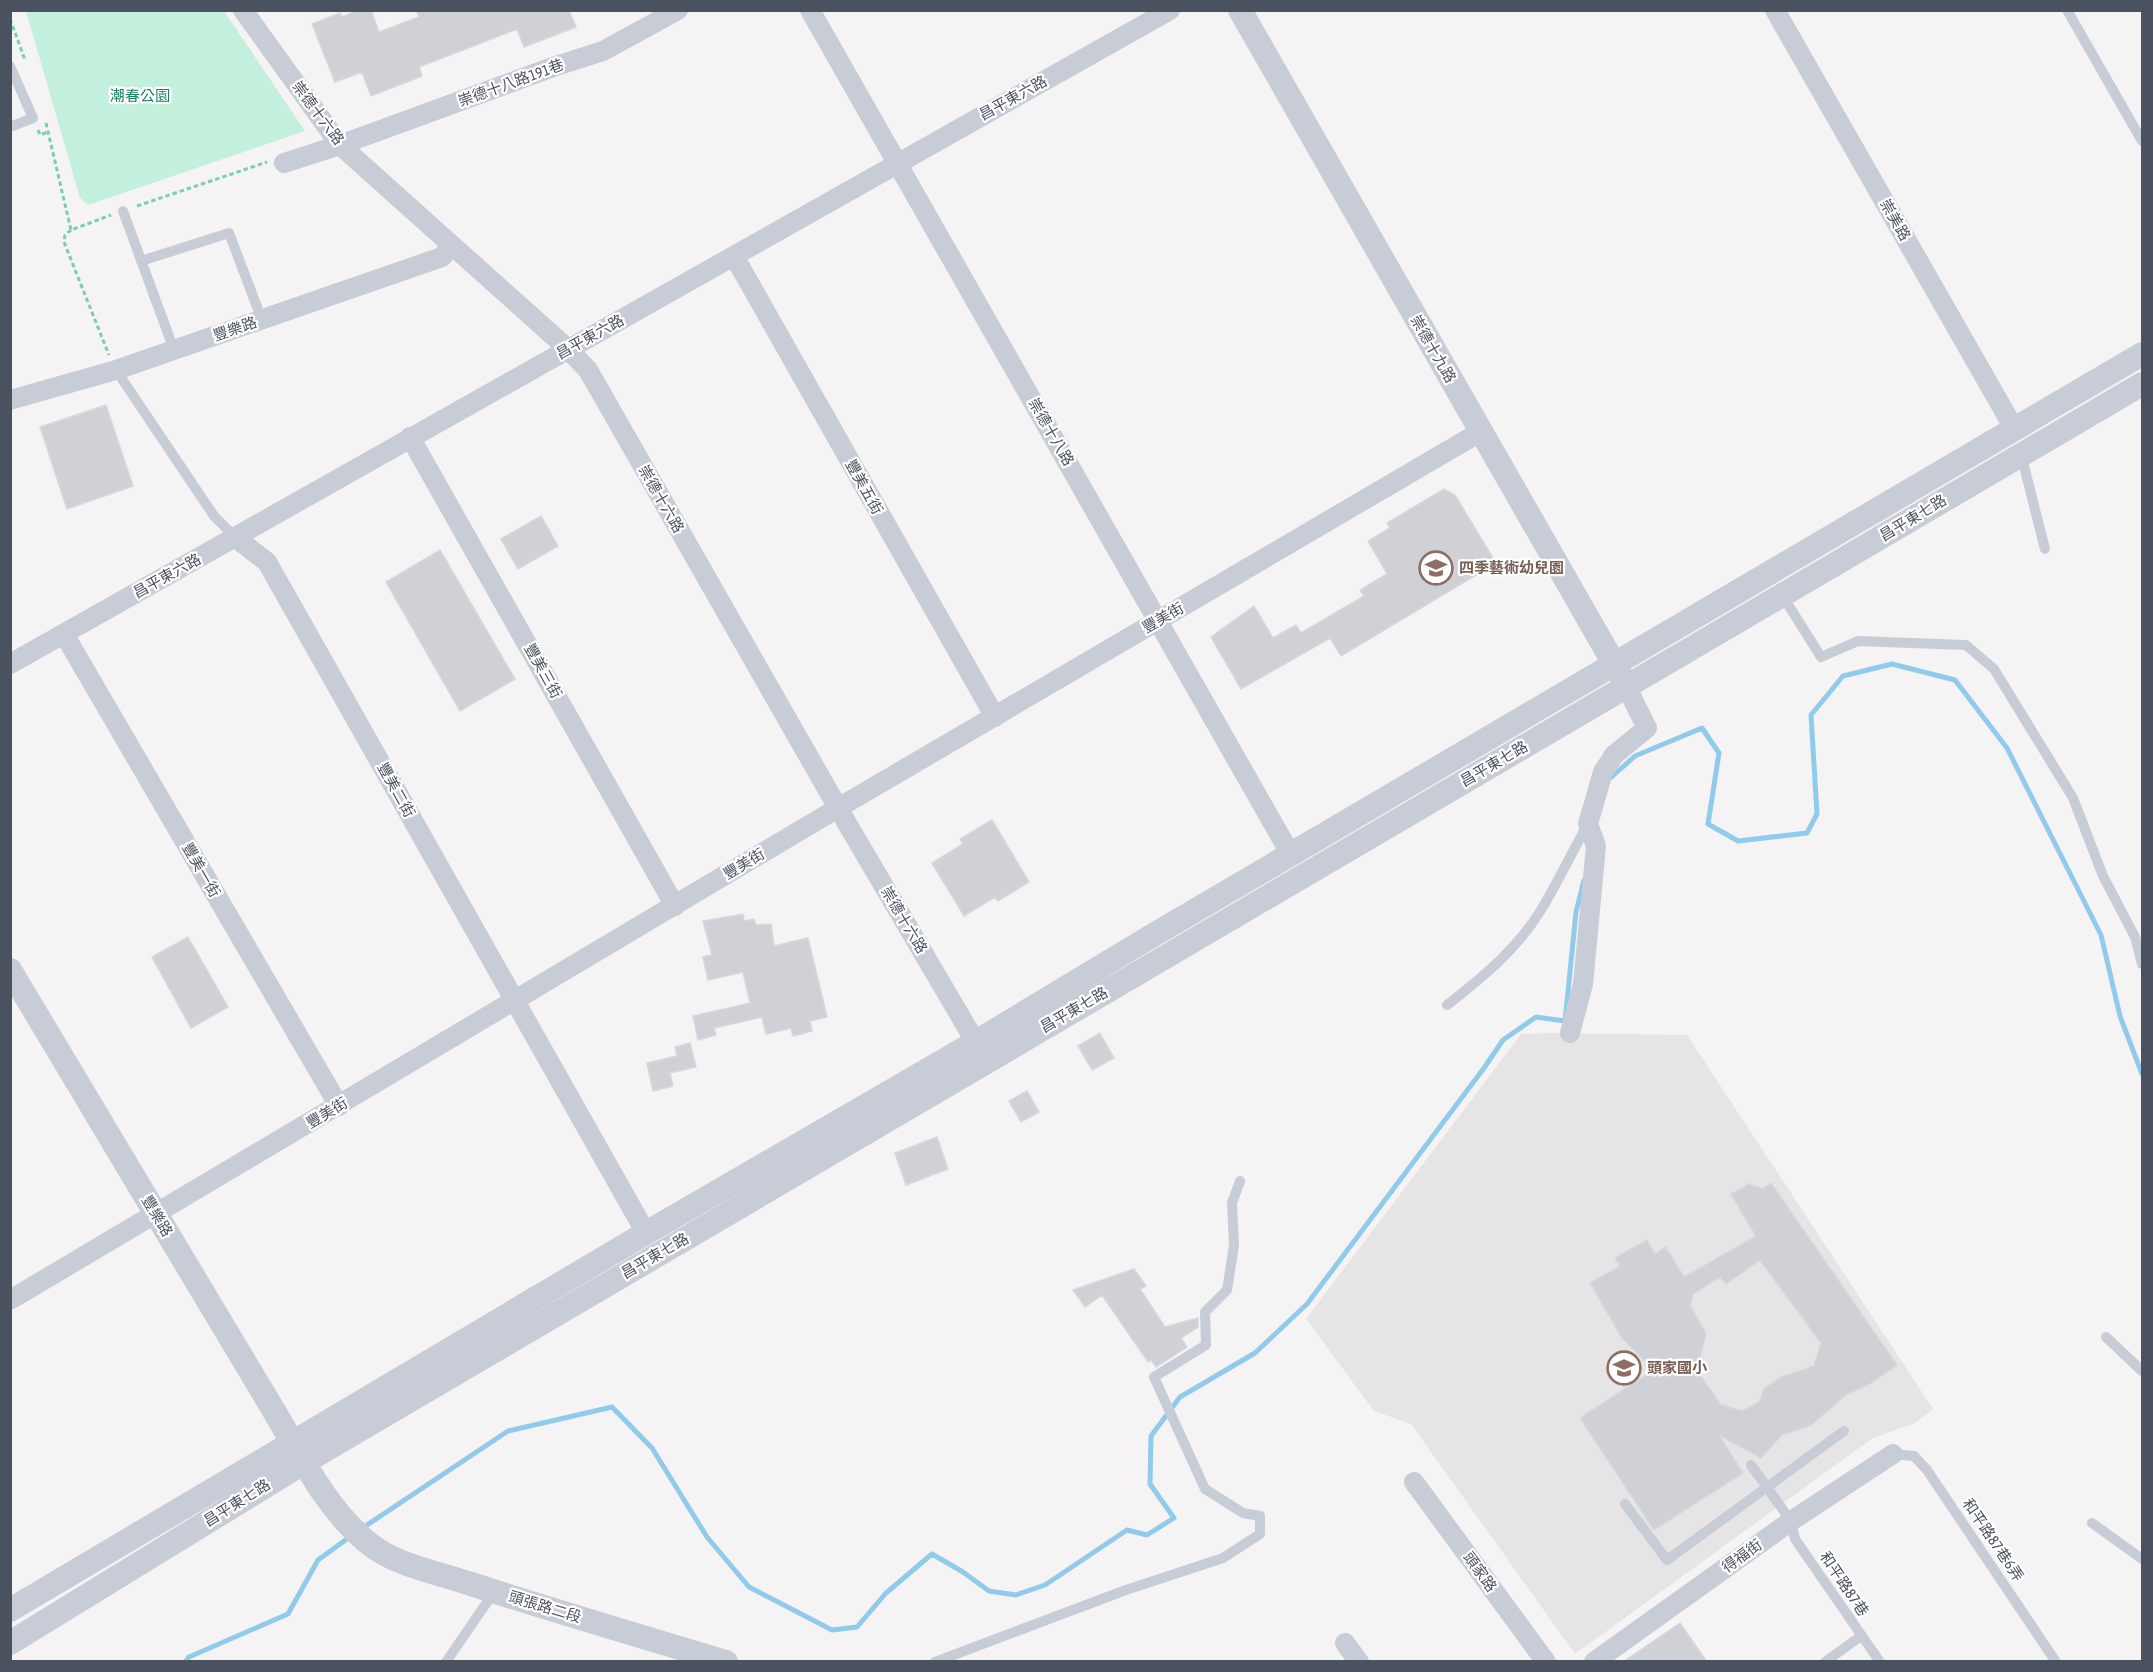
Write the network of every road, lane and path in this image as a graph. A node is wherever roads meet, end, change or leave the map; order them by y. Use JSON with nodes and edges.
{"nodes":[{"id":1,"x":243,"y":10,"type":"edge"},
{"id":2,"x":678,"y":10,"type":"edge"},
{"id":3,"x":810,"y":10,"type":"edge"},
{"id":4,"x":1170,"y":10,"type":"edge"},
{"id":5,"x":1240,"y":10,"type":"edge"},
{"id":6,"x":1775,"y":10,"type":"edge"},
{"id":7,"x":2067,"y":10,"type":"edge"},
{"id":8,"x":10,"y":19,"type":"edge"},
{"id":9,"x":26,"y":63,"type":"dead end"},
{"id":10,"x":10,"y":66,"type":"edge"},
{"id":11,"x":44,"y":117,"type":"dead end"},
{"id":12,"x":10,"y":127,"type":"edge"},
{"id":13,"x":2142,"y":141,"type":"edge"},
{"id":14,"x":340,"y":145,"type":"junction"},
{"id":15,"x":284,"y":163,"type":"joint"},
{"id":16,"x":897,"y":163,"type":"junction"},
{"id":17,"x":123,"y":211,"type":"junction"},
{"id":18,"x":71,"y":230,"type":"junction"},
{"id":19,"x":452,"y":245,"type":"junction"},
{"id":20,"x":734,"y":255,"type":"junction"},
{"id":21,"x":141,"y":261,"type":"junction"},
{"id":22,"x":262,"y":320,"type":"junction"},
{"id":23,"x":568,"y":349,"type":"junction"},
{"id":24,"x":174,"y":350,"type":"junction"},
{"id":25,"x":2142,"y":354,"type":"edge"},
{"id":26,"x":116,"y":370,"type":"junction"},
{"id":27,"x":2142,"y":384,"type":"edge"},
{"id":28,"x":10,"y":400,"type":"edge"},
{"id":29,"x":2015,"y":430,"type":"junction"},
{"id":30,"x":1480,"y":432,"type":"junction"},
{"id":31,"x":410,"y":437,"type":"junction"},
{"id":32,"x":2021,"y":454,"type":"junction"},
{"id":33,"x":236,"y":538,"type":"junction"},
{"id":34,"x":2045,"y":549,"type":"dead end"},
{"id":35,"x":1782,"y":595,"type":"junction"},
{"id":36,"x":1159,"y":621,"type":"junction"},
{"id":37,"x":64,"y":634,"type":"junction"},
{"id":38,"x":1614,"y":663,"type":"junction"},
{"id":39,"x":10,"y":664,"type":"edge"},
{"id":40,"x":1626,"y":687,"type":"junction"},
{"id":41,"x":995,"y":717,"type":"junction"},
{"id":42,"x":838,"y":808,"type":"junction"},
{"id":43,"x":1588,"y":824,"type":"junction"},
{"id":44,"x":1291,"y":855,"type":"junction"},
{"id":45,"x":675,"y":906,"type":"junction"},
{"id":46,"x":2142,"y":964,"type":"edge"},
{"id":47,"x":10,"y":970,"type":"edge"},
{"id":48,"x":515,"y":1002,"type":"junction"},
{"id":49,"x":1447,"y":1005,"type":"dead end"},
{"id":50,"x":1570,"y":1033,"type":"dead end"},
{"id":51,"x":981,"y":1052,"type":"junction"},
{"id":52,"x":339,"y":1106,"type":"junction"},
{"id":53,"x":1240,"y":1181,"type":"dead end"},
{"id":54,"x":157,"y":1214,"type":"junction"},
{"id":55,"x":646,"y":1233,"type":"junction"},
{"id":56,"x":10,"y":1300,"type":"edge"},
{"id":57,"x":2106,"y":1337,"type":"dead end"},
{"id":58,"x":2142,"y":1371,"type":"edge"},
{"id":59,"x":1844,"y":1431,"type":"dead end"},
{"id":60,"x":297,"y":1453,"type":"junction"},
{"id":61,"x":1893,"y":1454,"type":"joint"},
{"id":62,"x":1751,"y":1465,"type":"dead end"},
{"id":63,"x":1414,"y":1482,"type":"dead end"},
{"id":64,"x":1768,"y":1488,"type":"junction"},
{"id":65,"x":1625,"y":1504,"type":"dead end"},
{"id":66,"x":1791,"y":1521,"type":"junction"},
{"id":67,"x":2092,"y":1523,"type":"dead end"},
{"id":68,"x":2142,"y":1559,"type":"edge"},
{"id":69,"x":494,"y":1591,"type":"junction"},
{"id":70,"x":10,"y":1610,"type":"edge"},
{"id":71,"x":1861,"y":1636,"type":"junction"},
{"id":72,"x":10,"y":1643,"type":"edge"},
{"id":73,"x":1345,"y":1643,"type":"dead end"},
{"id":74,"x":446,"y":1662,"type":"edge"},
{"id":75,"x":726,"y":1662,"type":"edge"},
{"id":76,"x":935,"y":1662,"type":"edge"},
{"id":77,"x":1359,"y":1662,"type":"edge"},
{"id":78,"x":1546,"y":1662,"type":"edge"},
{"id":79,"x":1594,"y":1662,"type":"edge"},
{"id":80,"x":1825,"y":1662,"type":"edge"},
{"id":81,"x":1880,"y":1662,"type":"edge"},
{"id":82,"x":2056,"y":1662,"type":"edge"}],
"edges":[{"from":1,"to":14,"type":"street","name":"崇德十六路"},
{"from":2,"to":14,"type":"street","name":"崇德十八路191巷"},
{"from":3,"to":16,"type":"street","name":"崇德十八路"},
{"from":4,"to":16,"type":"street","name":"昌平東六路"},
{"from":5,"to":30,"type":"street","name":"崇德十九路"},
{"from":6,"to":29,"type":"street","name":"崇美路"},
{"from":7,"to":13,"type":"lane"},
{"from":8,"to":9,"type":"path"},
{"from":10,"to":12,"type":"lane"},
{"from":11,"to":18,"type":"path"},
{"from":14,"to":15,"type":"street","name":"崇德十八路191巷"},
{"from":14,"to":19,"type":"street","name":"崇德十六路"},
{"from":15,"to":17,"type":"path"},
{"from":16,"to":20,"type":"street","name":"昌平東六路"},
{"from":16,"to":36,"type":"street","name":"崇德十八路"},
{"from":17,"to":18,"type":"path"},
{"from":17,"to":21,"type":"lane"},
{"from":18,"to":26,"type":"path"},
{"from":19,"to":22,"type":"street","name":"豐樂路"},
{"from":19,"to":23,"type":"street","name":"崇德十六路"},
{"from":20,"to":23,"type":"street","name":"昌平東六路"},
{"from":20,"to":41,"type":"street","name":"豐美五街"},
{"from":21,"to":22,"type":"lane"},
{"from":21,"to":24,"type":"lane"},
{"from":22,"to":24,"type":"street","name":"豐樂路"},
{"from":23,"to":31,"type":"street","name":"昌平東六路"},
{"from":23,"to":42,"type":"street","name":"崇德十六路"},
{"from":24,"to":26,"type":"street","name":"豐樂路"},
{"from":25,"to":29,"type":"street","name":"昌平東七路"},
{"from":26,"to":28,"type":"street","name":"豐樂路"},
{"from":26,"to":33,"type":"lane","name":"豐美二街"},
{"from":27,"to":32,"type":"street","name":"昌平東七路"},
{"from":29,"to":38,"type":"street","name":"昌平東七路"},
{"from":30,"to":36,"type":"street","name":"豐美街"},
{"from":30,"to":38,"type":"street","name":"崇德十九路"},
{"from":31,"to":33,"type":"street","name":"昌平東六路"},
{"from":31,"to":45,"type":"street","name":"豐美三街"},
{"from":32,"to":34,"type":"lane"},
{"from":32,"to":35,"type":"street","name":"昌平東七路"},
{"from":33,"to":37,"type":"street","name":"昌平東六路"},
{"from":33,"to":48,"type":"street","name":"豐美二街"},
{"from":35,"to":40,"type":"street","name":"昌平東七路"},
{"from":35,"to":46,"type":"lane"},
{"from":36,"to":41,"type":"street","name":"豐美街"},
{"from":36,"to":44,"type":"street","name":"崇德十八路"},
{"from":37,"to":39,"type":"street","name":"昌平東六路"},
{"from":37,"to":52,"type":"street","name":"豐美一街"},
{"from":38,"to":40,"type":"street","name":"崇德十九路"},
{"from":38,"to":44,"type":"street","name":"昌平東七路"},
{"from":40,"to":43,"type":"street"},
{"from":40,"to":51,"type":"street","name":"昌平東七路"},
{"from":41,"to":42,"type":"street","name":"豐美街"},
{"from":42,"to":45,"type":"street","name":"豐美街"},
{"from":42,"to":51,"type":"street","name":"崇德十六路"},
{"from":43,"to":49,"type":"lane"},
{"from":43,"to":50,"type":"street"},
{"from":44,"to":51,"type":"street","name":"昌平東七路"},
{"from":45,"to":48,"type":"street","name":"豐美街"},
{"from":47,"to":54,"type":"street","name":"豐樂路"},
{"from":48,"to":52,"type":"street","name":"豐美街"},
{"from":48,"to":55,"type":"street","name":"豐美二街"},
{"from":51,"to":55,"type":"street","name":"昌平東七路"},
{"from":51,"to":60,"type":"street","name":"昌平東七路"},
{"from":52,"to":54,"type":"street","name":"豐美街"},
{"from":53,"to":76,"type":"lane"},
{"from":54,"to":56,"type":"street","name":"豐美街"},
{"from":54,"to":60,"type":"street","name":"豐樂路"},
{"from":55,"to":60,"type":"street","name":"昌平東七路"},
{"from":57,"to":58,"type":"lane"},
{"from":59,"to":64,"type":"lane"},
{"from":60,"to":69,"type":"street","name":"頭張路二段"},
{"from":60,"to":70,"type":"street","name":"昌平東七路"},
{"from":60,"to":72,"type":"street","name":"昌平東七路"},
{"from":61,"to":66,"type":"street","name":"得福街"},
{"from":61,"to":82,"type":"lane","name":"和平路87巷6弄"},
{"from":62,"to":64,"type":"lane","name":"和平路87巷"},
{"from":63,"to":78,"type":"street","name":"頭家路"},
{"from":64,"to":65,"type":"lane"},
{"from":64,"to":66,"type":"lane","name":"和平路87巷"},
{"from":66,"to":71,"type":"lane","name":"和平路87巷"},
{"from":66,"to":79,"type":"street","name":"得福街"},
{"from":67,"to":68,"type":"lane"},
{"from":69,"to":74,"type":"lane"},
{"from":69,"to":75,"type":"street","name":"頭張路二段"},
{"from":71,"to":80,"type":"lane"},
{"from":71,"to":81,"type":"lane","name":"和平路87巷"},
{"from":73,"to":77,"type":"street"}]}
